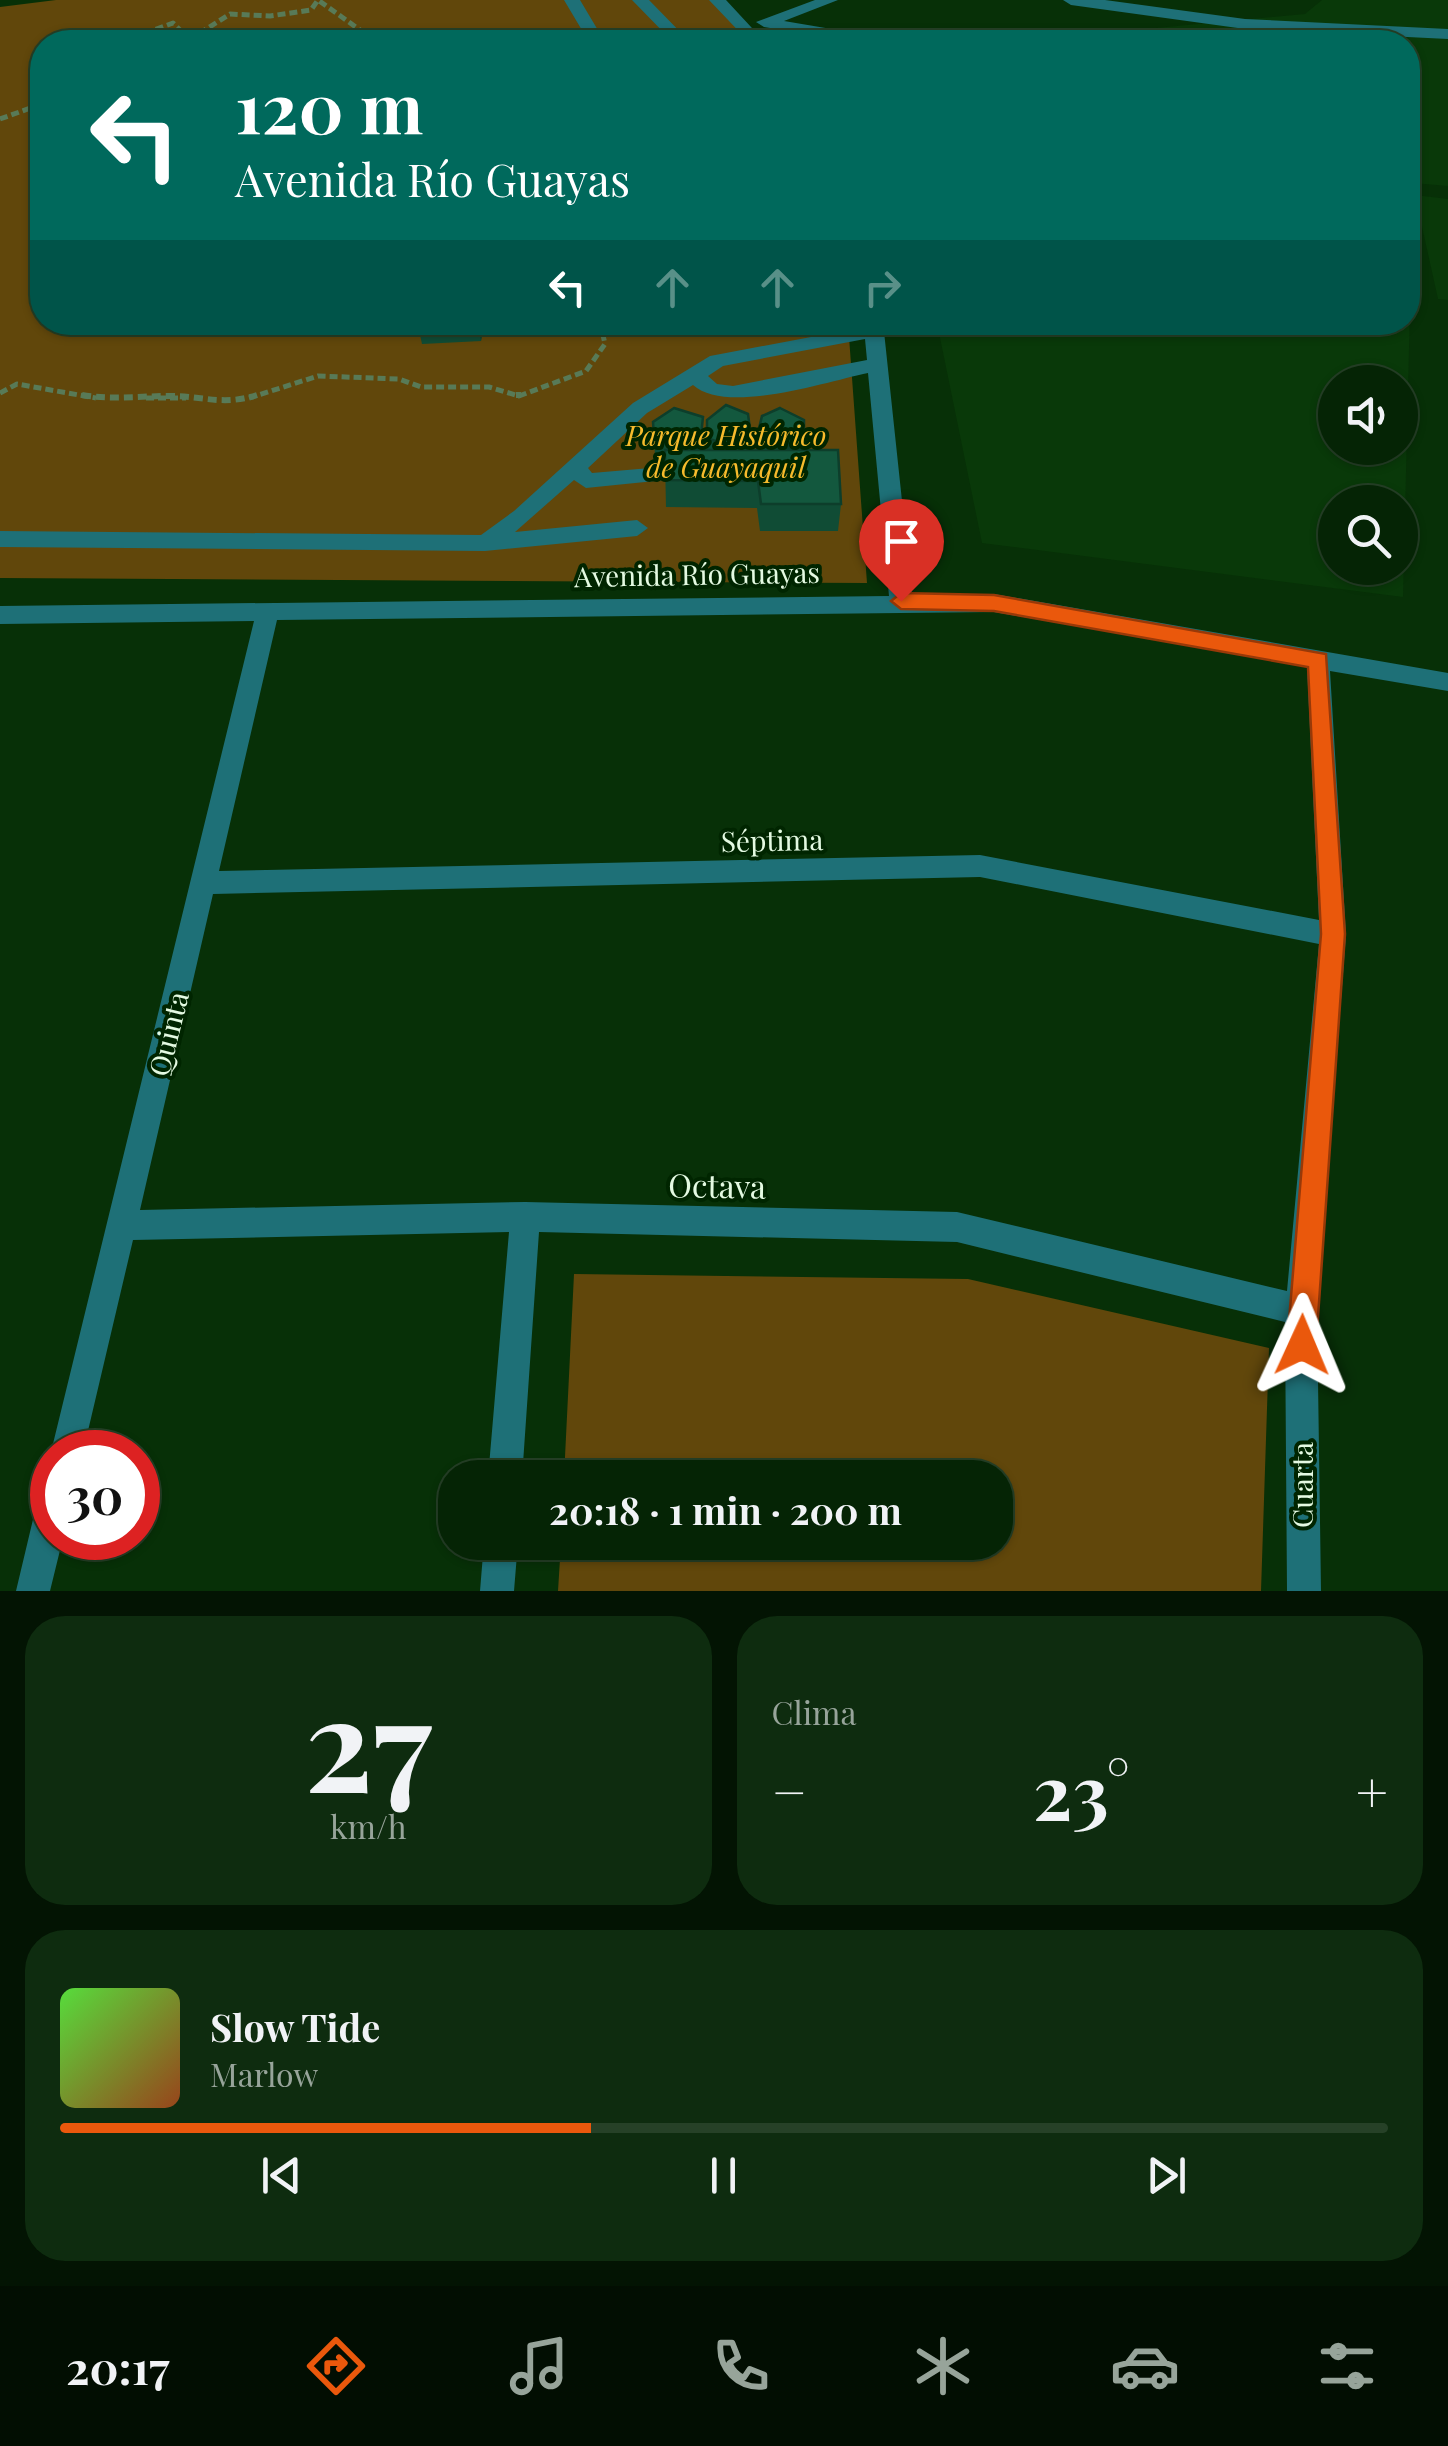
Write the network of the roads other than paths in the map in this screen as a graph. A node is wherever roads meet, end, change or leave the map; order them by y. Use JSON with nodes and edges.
{"nodes":[{"id":1,"x":572,"y":0,"type":"edge"},
{"id":2,"x":640,"y":0,"type":"edge"},
{"id":3,"x":717,"y":0,"type":"edge"},
{"id":4,"x":830,"y":0,"type":"edge"},
{"id":5,"x":1071,"y":0,"type":"edge"},
{"id":6,"x":590,"y":30,"type":"edge"},
{"id":7,"x":670,"y":30,"type":"edge"},
{"id":8,"x":746,"y":30,"type":"edge"},
{"id":9,"x":810,"y":30,"type":"edge"},
{"id":10,"x":1366,"y":30,"type":"edge"},
{"id":11,"x":1420,"y":33,"type":"edge"},
{"id":12,"x":1448,"y":34,"type":"edge"},
{"id":13,"x":834,"y":335,"type":"edge"},
{"id":14,"x":874,"y":335,"type":"edge"},
{"id":15,"x":877,"y":366,"type":"junction"},
{"id":16,"x":695,"y":375,"type":"junction"},
{"id":17,"x":576,"y":466,"type":"junction"},
{"id":18,"x":718,"y":470,"type":"edge"},
{"id":19,"x":637,"y":528,"type":"dead end"},
{"id":20,"x":0,"y":539,"type":"edge"},
{"id":21,"x":485,"y":542,"type":"junction"},
{"id":22,"x":901,"y":601,"type":"junction"},
{"id":23,"x":0,"y":614,"type":"edge"},
{"id":24,"x":267,"y":614,"type":"junction"},
{"id":25,"x":1318,"y":660,"type":"junction"},
{"id":26,"x":1448,"y":682,"type":"edge"},
{"id":27,"x":206,"y":883,"type":"junction"},
{"id":28,"x":1333,"y":934,"type":"junction"},
{"id":29,"x":524,"y":1218,"type":"junction"},
{"id":30,"x":122,"y":1225,"type":"junction"},
{"id":31,"x":1302,"y":1310,"type":"junction"},
{"id":32,"x":72,"y":1430,"type":"edge"},
{"id":33,"x":507,"y":1460,"type":"edge"},
{"id":34,"x":40,"y":1560,"type":"edge"},
{"id":35,"x":500,"y":1560,"type":"edge"},
{"id":36,"x":33,"y":1591,"type":"edge"},
{"id":37,"x":497,"y":1591,"type":"edge"},
{"id":38,"x":1304,"y":1591,"type":"edge"}],
"edges":[{"from":1,"to":6,"type":"street"},
{"from":2,"to":7,"type":"street"},
{"from":3,"to":8,"type":"street"},
{"from":4,"to":9,"type":"street"},
{"from":5,"to":10,"type":"street"},
{"from":11,"to":12,"type":"street"},
{"from":13,"to":16,"type":"street"},
{"from":14,"to":15,"type":"street"},
{"from":15,"to":16,"type":"street"},
{"from":15,"to":22,"type":"street"},
{"from":16,"to":17,"type":"street"},
{"from":17,"to":18,"type":"street"},
{"from":17,"to":21,"type":"street"},
{"from":19,"to":21,"type":"street"},
{"from":20,"to":21,"type":"street"},
{"from":22,"to":24,"type":"street","name":"Avenida Río Guayas"},
{"from":22,"to":25,"type":"street","name":"Avenida Río Guayas"},
{"from":23,"to":24,"type":"street","name":"Avenida Río Guayas"},
{"from":24,"to":27,"type":"street","name":"Quinta"},
{"from":25,"to":26,"type":"street","name":"Avenida Río Guayas"},
{"from":25,"to":28,"type":"street","name":"Cuarta"},
{"from":27,"to":28,"type":"street","name":"Séptima"},
{"from":27,"to":30,"type":"street","name":"Quinta"},
{"from":28,"to":31,"type":"street","name":"Cuarta"},
{"from":29,"to":30,"type":"street","name":"Octava"},
{"from":29,"to":31,"type":"street","name":"Octava"},
{"from":29,"to":33,"type":"street"},
{"from":30,"to":32,"type":"street","name":"Quinta"},
{"from":31,"to":38,"type":"street","name":"Cuarta"},
{"from":34,"to":36,"type":"street"},
{"from":35,"to":37,"type":"street"}]}
